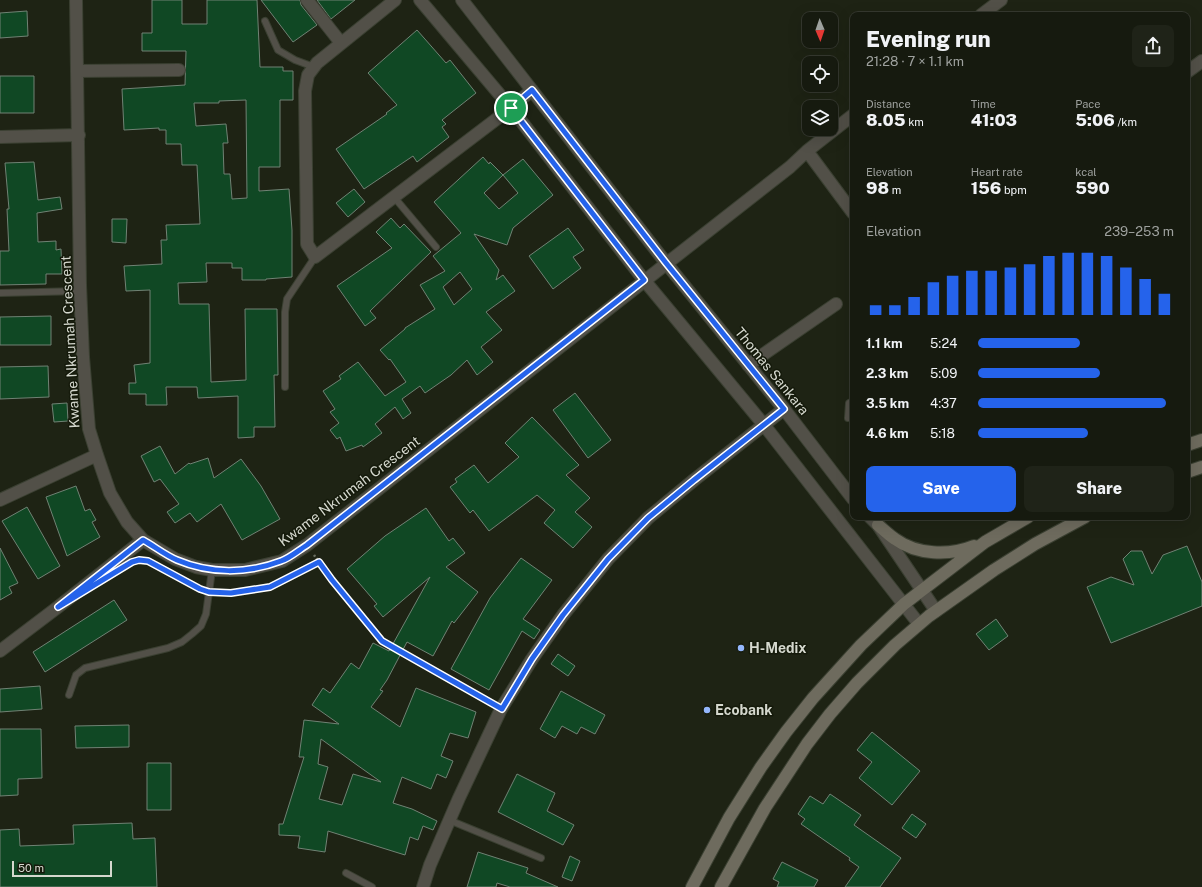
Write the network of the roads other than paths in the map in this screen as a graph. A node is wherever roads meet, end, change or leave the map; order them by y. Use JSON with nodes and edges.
{"nodes":[{"id":1,"x":76,"y":0,"type":"edge"},
{"id":2,"x":307,"y":0,"type":"edge"},
{"id":3,"x":395,"y":0,"type":"edge"},
{"id":4,"x":420,"y":0,"type":"edge"},
{"id":5,"x":462,"y":0,"type":"edge"},
{"id":6,"x":1001,"y":0,"type":"edge"},
{"id":7,"x":985,"y":12,"type":"edge"},
{"id":8,"x":265,"y":21,"type":"dead end"},
{"id":9,"x":341,"y":43,"type":"junction"},
{"id":10,"x":1202,"y":61,"type":"edge"},
{"id":11,"x":314,"y":67,"type":"junction"},
{"id":12,"x":179,"y":70,"type":"dead end"},
{"id":13,"x":1190,"y":70,"type":"edge"},
{"id":14,"x":77,"y":71,"type":"junction"},
{"id":15,"x":532,"y":90,"type":"junction"},
{"id":16,"x":511,"y":108,"type":"junction"},
{"id":17,"x":850,"y":117,"type":"edge"},
{"id":18,"x":78,"y":135,"type":"junction"},
{"id":19,"x":0,"y":137,"type":"edge"},
{"id":20,"x":807,"y":151,"type":"junction"},
{"id":21,"x":394,"y":197,"type":"junction"},
{"id":22,"x":850,"y":209,"type":"edge"},
{"id":23,"x":436,"y":247,"type":"dead end"},
{"id":24,"x":315,"y":257,"type":"junction"},
{"id":25,"x":666,"y":263,"type":"junction"},
{"id":26,"x":644,"y":280,"type":"junction"},
{"id":27,"x":80,"y":292,"type":"junction"},
{"id":28,"x":0,"y":293,"type":"edge"},
{"id":29,"x":836,"y":304,"type":"dead end"},
{"id":30,"x":748,"y":365,"type":"junction"},
{"id":31,"x":285,"y":387,"type":"dead end"},
{"id":32,"x":850,"y":402,"type":"edge"},
{"id":33,"x":784,"y":409,"type":"junction"},
{"id":34,"x":848,"y":418,"type":"dead end"},
{"id":35,"x":764,"y":425,"type":"junction"},
{"id":36,"x":1202,"y":440,"type":"edge"},
{"id":37,"x":1190,"y":444,"type":"edge"},
{"id":38,"x":96,"y":455,"type":"junction"},
{"id":39,"x":1202,"y":467,"type":"edge"},
{"id":40,"x":1190,"y":471,"type":"edge"},
{"id":41,"x":850,"y":495,"type":"edge"},
{"id":42,"x":0,"y":500,"type":"edge"},
{"id":43,"x":1023,"y":520,"type":"edge"},
{"id":44,"x":1079,"y":520,"type":"edge"},
{"id":45,"x":874,"y":521,"type":"edge"},
{"id":46,"x":143,"y":540,"type":"junction"},
{"id":47,"x":985,"y":542,"type":"junction"},
{"id":48,"x":212,"y":570,"type":"junction"},
{"id":49,"x":922,"y":589,"type":"junction"},
{"id":50,"x":904,"y":604,"type":"junction"},
{"id":51,"x":936,"y":611,"type":"junction"},
{"id":52,"x":919,"y":624,"type":"junction"},
{"id":53,"x":0,"y":651,"type":"edge"},
{"id":54,"x":69,"y":694,"type":"dead end"},
{"id":55,"x":450,"y":820,"type":"junction"},
{"id":56,"x":541,"y":858,"type":"dead end"},
{"id":57,"x":346,"y":873,"type":"dead end"},
{"id":58,"x":372,"y":887,"type":"edge"},
{"id":59,"x":423,"y":887,"type":"edge"},
{"id":60,"x":692,"y":887,"type":"edge"},
{"id":61,"x":721,"y":887,"type":"edge"}],
"edges":[{"from":1,"to":14,"type":"street","name":"Kwame Nkrumah Crescent"},
{"from":2,"to":9,"type":"street"},
{"from":3,"to":9,"type":"street"},
{"from":4,"to":16,"type":"street"},
{"from":5,"to":15,"type":"street","name":"Thomas Sankara"},
{"from":6,"to":7,"type":"street"},
{"from":8,"to":11,"type":"lane"},
{"from":9,"to":11,"type":"street"},
{"from":10,"to":13,"type":"street"},
{"from":11,"to":24,"type":"street"},
{"from":12,"to":14,"type":"street"},
{"from":14,"to":18,"type":"street","name":"Kwame Nkrumah Crescent"},
{"from":15,"to":16,"type":"street"},
{"from":15,"to":25,"type":"street","name":"Thomas Sankara"},
{"from":16,"to":21,"type":"street"},
{"from":16,"to":26,"type":"street"},
{"from":17,"to":20,"type":"street","name":"Kwame Nkrumah Crescent"},
{"from":18,"to":19,"type":"street"},
{"from":18,"to":27,"type":"street","name":"Kwame Nkrumah Crescent"},
{"from":20,"to":22,"type":"street"},
{"from":20,"to":25,"type":"street","name":"Kwame Nkrumah Crescent"},
{"from":21,"to":23,"type":"lane"},
{"from":21,"to":24,"type":"street"},
{"from":24,"to":31,"type":"lane"},
{"from":25,"to":26,"type":"street","name":"Kwame Nkrumah Crescent"},
{"from":25,"to":30,"type":"street","name":"Thomas Sankara"},
{"from":26,"to":35,"type":"street"},
{"from":26,"to":48,"type":"street","name":"Kwame Nkrumah Crescent"},
{"from":27,"to":28,"type":"lane"},
{"from":27,"to":38,"type":"street","name":"Kwame Nkrumah Crescent"},
{"from":29,"to":30,"type":"street"},
{"from":30,"to":33,"type":"street","name":"Thomas Sankara"},
{"from":32,"to":34,"type":"lane"},
{"from":33,"to":35,"type":"street"},
{"from":33,"to":41,"type":"street","name":"Thomas Sankara"},
{"from":35,"to":50,"type":"street"},
{"from":35,"to":55,"type":"street"},
{"from":36,"to":37,"type":"main road"},
{"from":38,"to":42,"type":"street"},
{"from":38,"to":46,"type":"street","name":"Kwame Nkrumah Crescent"},
{"from":39,"to":40,"type":"main road"},
{"from":43,"to":47,"type":"main road"},
{"from":44,"to":51,"type":"main road"},
{"from":45,"to":47,"type":"main road"},
{"from":45,"to":49,"type":"street"},
{"from":46,"to":48,"type":"street","name":"Kwame Nkrumah Crescent"},
{"from":46,"to":53,"type":"street"},
{"from":47,"to":49,"type":"main road"},
{"from":48,"to":54,"type":"lane"},
{"from":49,"to":50,"type":"main road"},
{"from":49,"to":51,"type":"street"},
{"from":50,"to":52,"type":"street"},
{"from":50,"to":60,"type":"main road"},
{"from":51,"to":52,"type":"main road"},
{"from":52,"to":61,"type":"main road"},
{"from":55,"to":56,"type":"lane"},
{"from":55,"to":59,"type":"street"},
{"from":57,"to":58,"type":"lane"}]}
